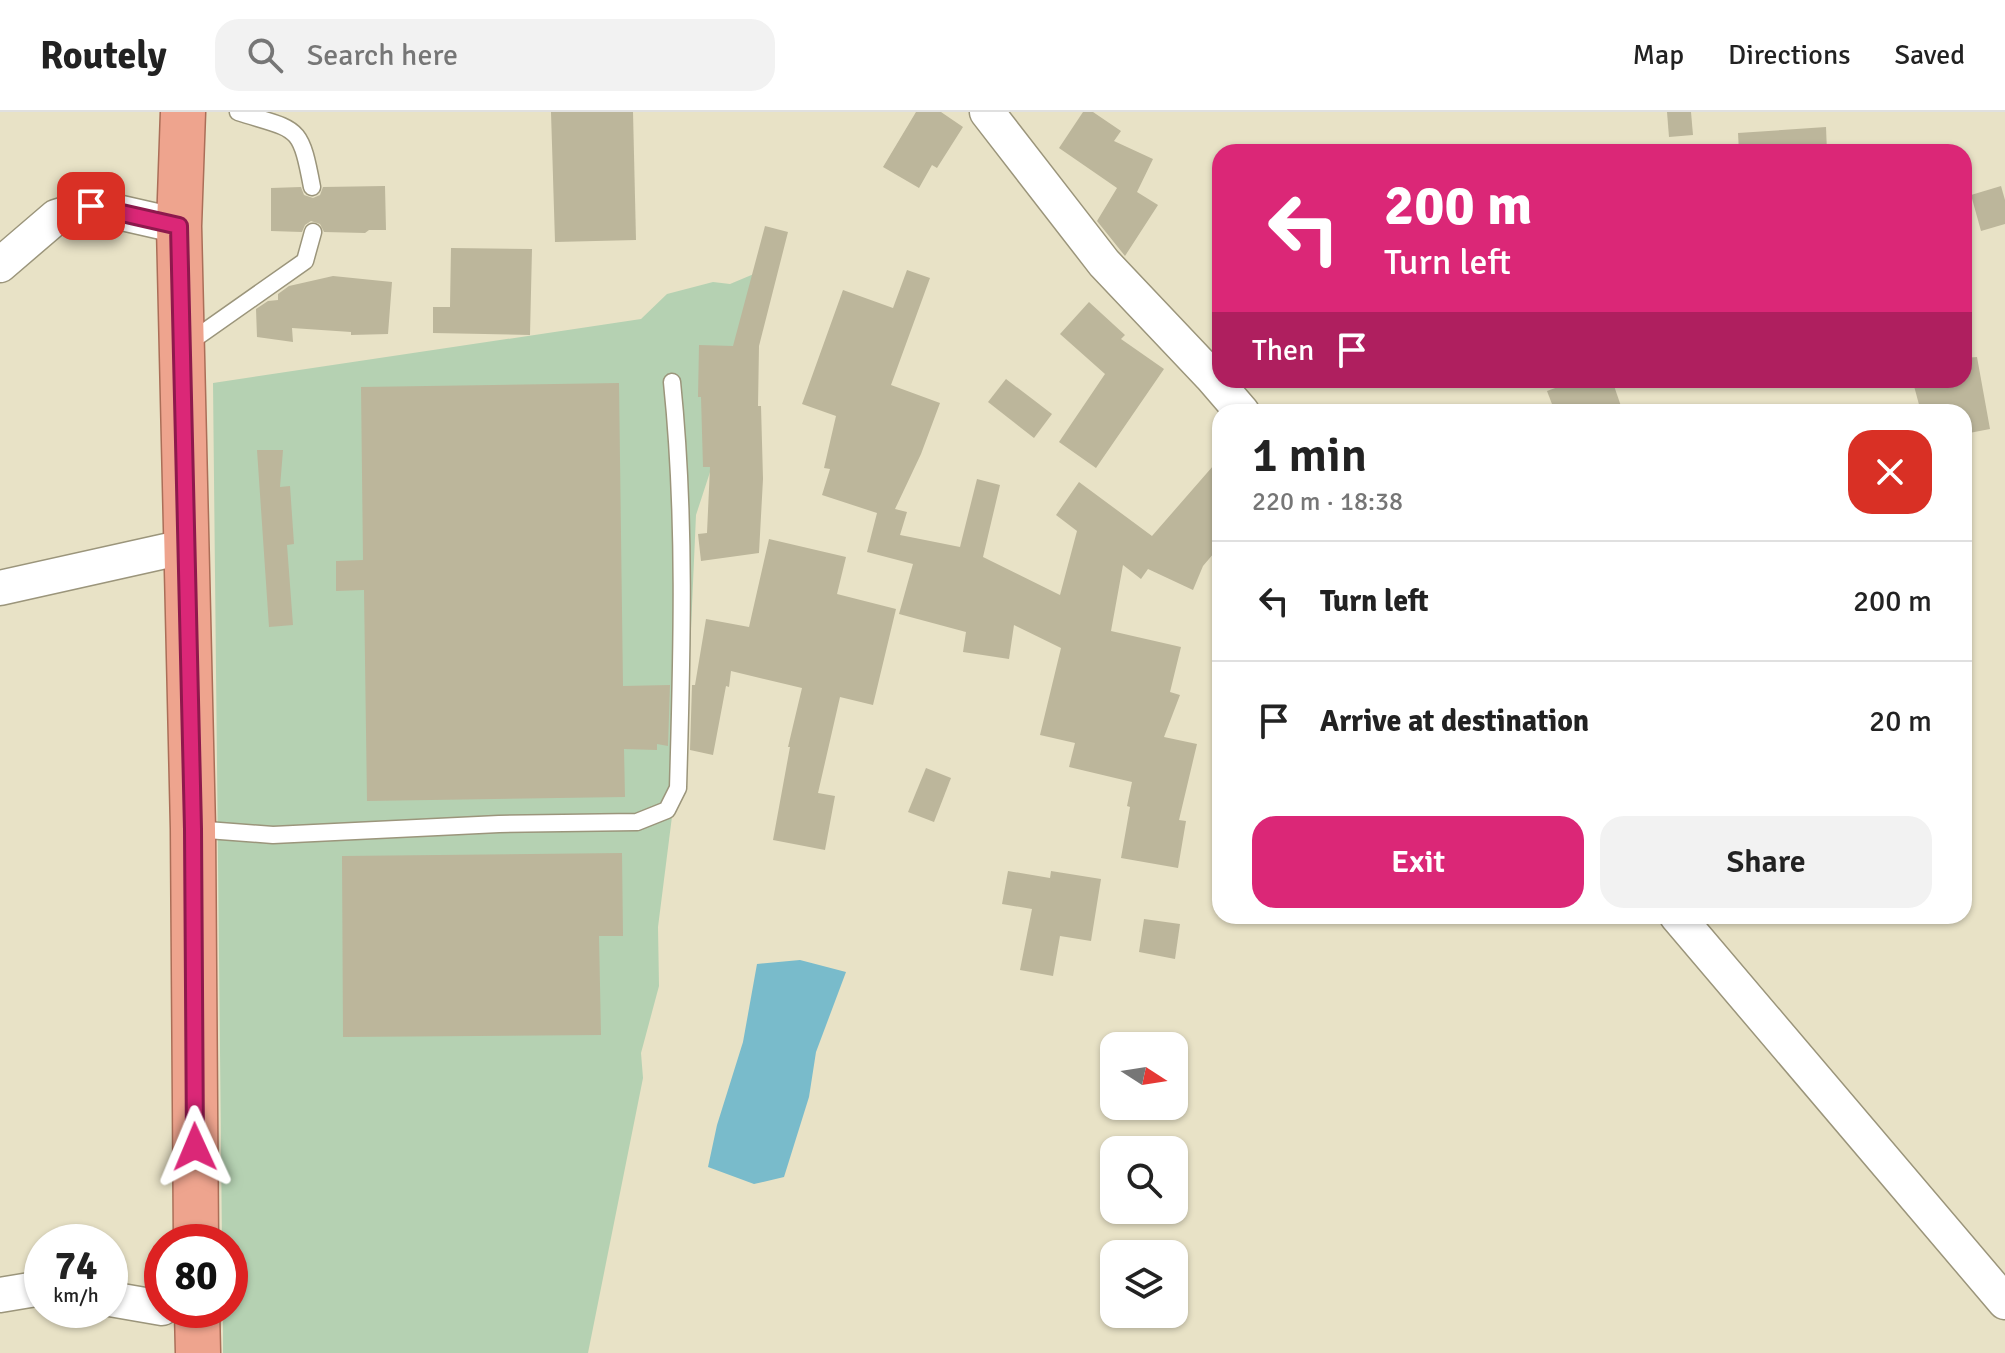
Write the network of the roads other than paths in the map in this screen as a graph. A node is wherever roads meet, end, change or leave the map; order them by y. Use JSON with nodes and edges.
{"nodes":[{"id":1,"x":183,"y":112,"type":"edge"},
{"id":2,"x":238,"y":112,"type":"edge"},
{"id":3,"x":987,"y":112,"type":"edge"},
{"id":4,"x":312,"y":187,"type":"dead end"},
{"id":5,"x":179,"y":226,"type":"junction"},
{"id":6,"x":313,"y":232,"type":"dead end"},
{"id":7,"x":0,"y":265,"type":"edge"},
{"id":8,"x":183,"y":347,"type":"junction"},
{"id":9,"x":1212,"y":377,"type":"edge"},
{"id":10,"x":672,"y":382,"type":"dead end"},
{"id":11,"x":1221,"y":388,"type":"edge"},
{"id":12,"x":1235,"y":404,"type":"edge"},
{"id":13,"x":188,"y":546,"type":"junction"},
{"id":14,"x":0,"y":588,"type":"edge"},
{"id":15,"x":193,"y":829,"type":"junction"},
{"id":16,"x":1684,"y":924,"type":"edge"},
{"id":17,"x":196,"y":1224,"type":"edge"},
{"id":18,"x":24,"y":1291,"type":"edge"},
{"id":19,"x":0,"y":1295,"type":"edge"},
{"id":20,"x":2005,"y":1302,"type":"edge"}],
"edges":[{"from":1,"to":5,"type":"highway"},
{"from":2,"to":4,"type":"lane"},
{"from":3,"to":9,"type":"street"},
{"from":5,"to":7,"type":"street"},
{"from":5,"to":8,"type":"highway"},
{"from":6,"to":8,"type":"lane"},
{"from":8,"to":13,"type":"highway"},
{"from":10,"to":15,"type":"lane"},
{"from":11,"to":12,"type":"street"},
{"from":13,"to":14,"type":"street"},
{"from":13,"to":15,"type":"highway"},
{"from":15,"to":17,"type":"highway"},
{"from":16,"to":20,"type":"street"},
{"from":18,"to":19,"type":"street"}]}
